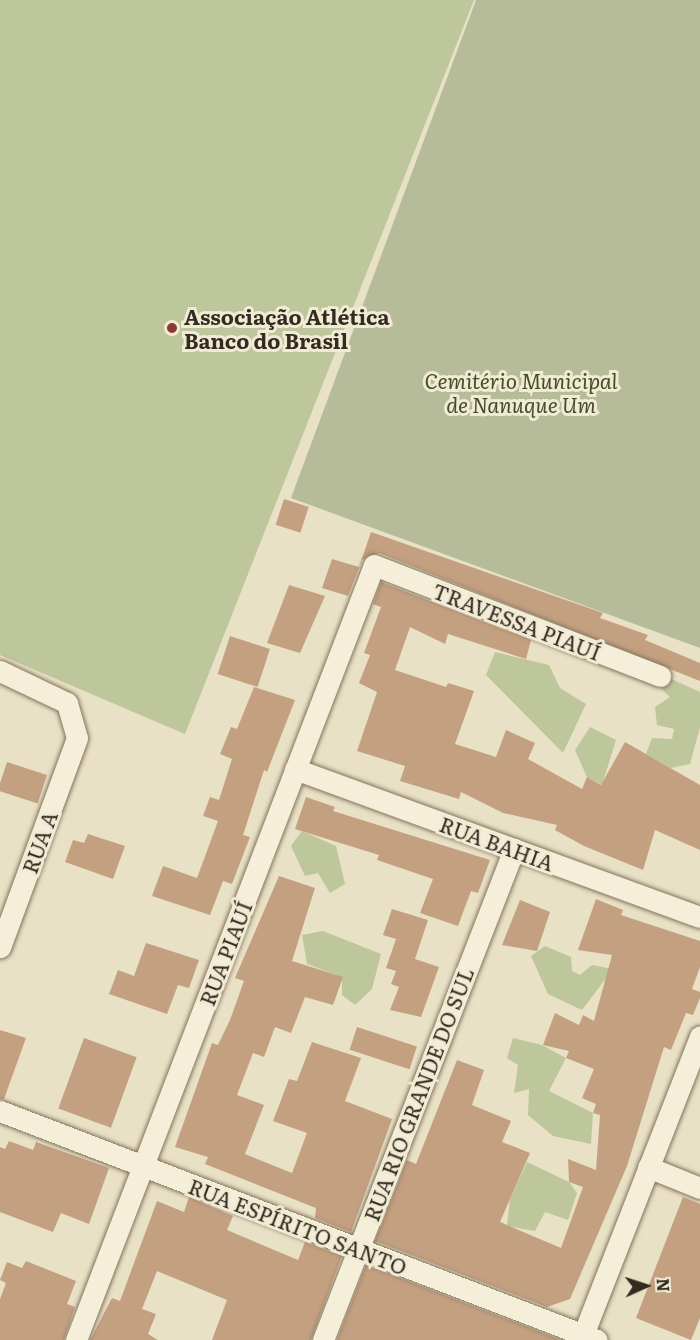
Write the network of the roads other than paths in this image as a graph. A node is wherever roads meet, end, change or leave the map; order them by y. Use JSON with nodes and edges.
{"nodes":[{"id":1,"x":374,"y":565,"type":"joint"},
{"id":2,"x":0,"y":671,"type":"edge"},
{"id":3,"x":660,"y":676,"type":"dead end"},
{"id":4,"x":295,"y":769,"type":"junction"},
{"id":5,"x":514,"y":849,"type":"junction"},
{"id":6,"x":700,"y":917,"type":"edge"},
{"id":7,"x":0,"y":946,"type":"edge"},
{"id":8,"x":700,"y":1036,"type":"edge"},
{"id":9,"x":0,"y":1111,"type":"edge"},
{"id":10,"x":145,"y":1167,"type":"junction"},
{"id":11,"x":648,"y":1167,"type":"junction"},
{"id":12,"x":700,"y":1188,"type":"edge"},
{"id":13,"x":358,"y":1249,"type":"junction"},
{"id":14,"x":587,"y":1338,"type":"edge"},
{"id":15,"x":76,"y":1340,"type":"edge"},
{"id":16,"x":323,"y":1340,"type":"edge"}],
"edges":[{"from":1,"to":3,"type":"street","name":"TRAVESSA PIAUÍ"},
{"from":1,"to":4,"type":"street","name":"RUA PIAUÍ"},
{"from":2,"to":7,"type":"street","name":"RUA A"},
{"from":4,"to":5,"type":"street","name":"RUA BAHIA"},
{"from":4,"to":10,"type":"street","name":"RUA PIAUÍ"},
{"from":5,"to":6,"type":"street","name":"RUA BAHIA"},
{"from":5,"to":13,"type":"street","name":"RUA RIO GRANDE DO SUL"},
{"from":8,"to":11,"type":"street"},
{"from":9,"to":10,"type":"street","name":"RUA ESPÍRITO SANTO"},
{"from":10,"to":13,"type":"street","name":"RUA ESPÍRITO SANTO"},
{"from":10,"to":15,"type":"street","name":"RUA PIAUÍ"},
{"from":11,"to":12,"type":"street"},
{"from":11,"to":14,"type":"street"},
{"from":13,"to":14,"type":"street","name":"RUA ESPÍRITO SANTO"},
{"from":13,"to":16,"type":"street","name":"RUA RIO GRANDE DO SUL"}]}
